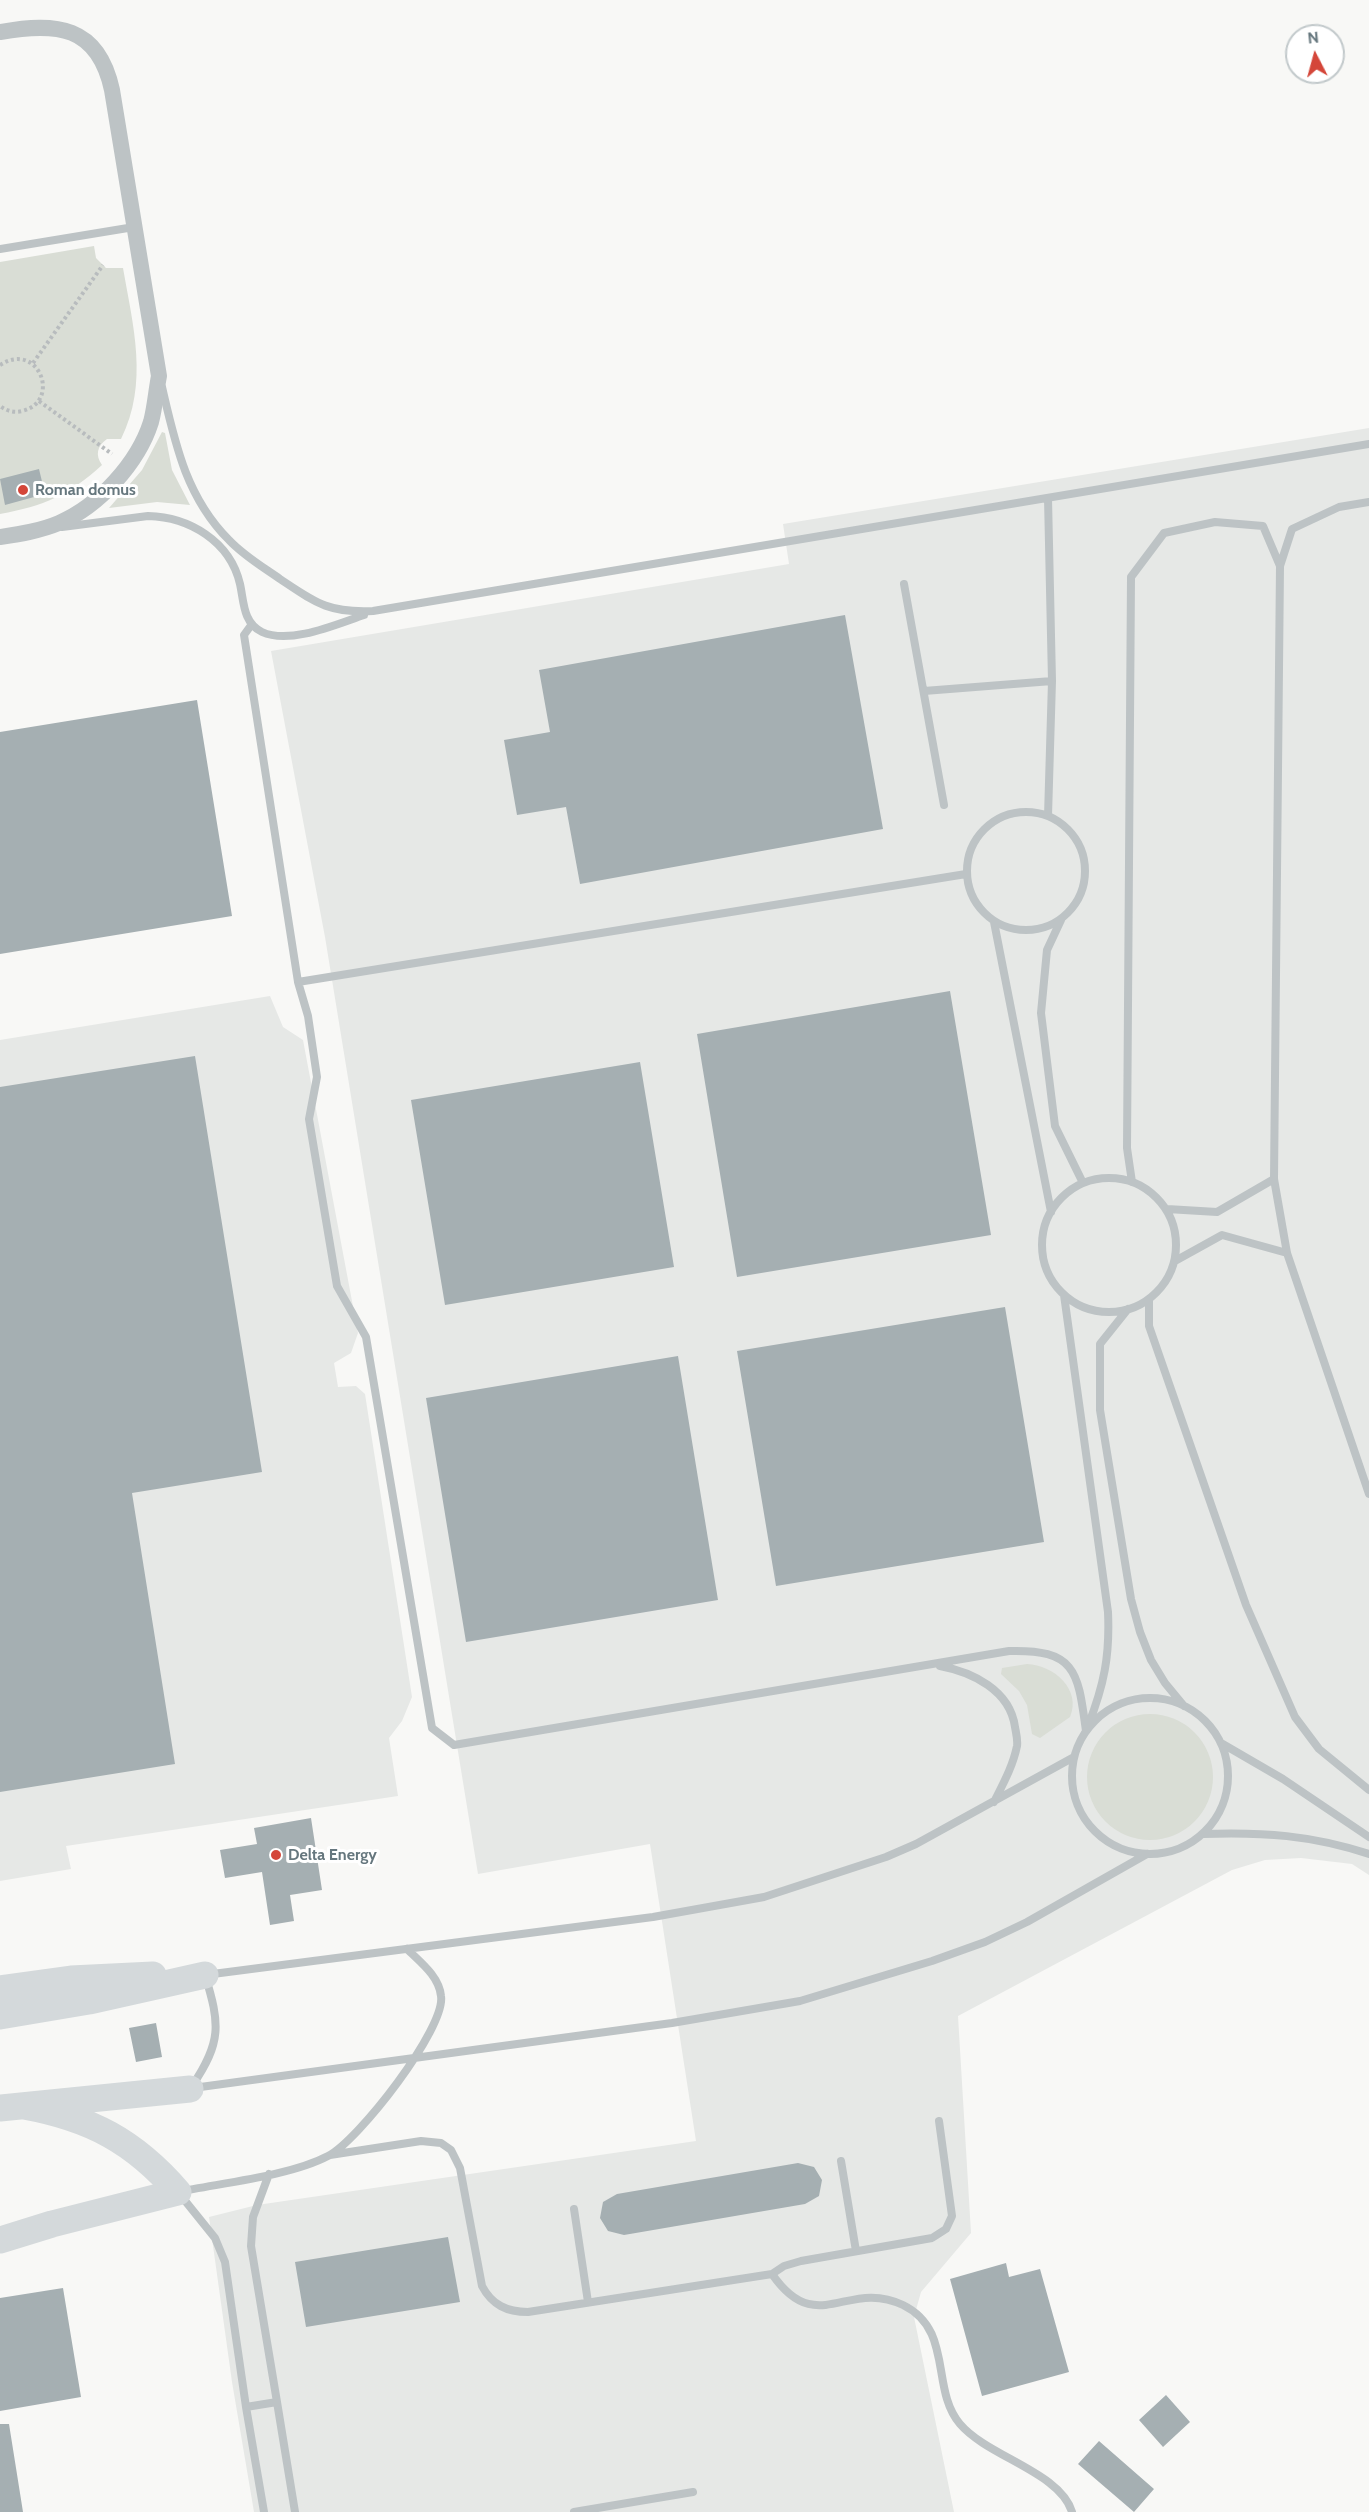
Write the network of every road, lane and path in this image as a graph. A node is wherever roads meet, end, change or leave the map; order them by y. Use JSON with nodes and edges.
{"nodes":[{"id":1,"x":0,"y":32,"type":"edge"},
{"id":2,"x":134,"y":227,"type":"junction"},
{"id":3,"x":0,"y":249,"type":"edge"},
{"id":4,"x":103,"y":265,"type":"dead end"},
{"id":5,"x":33,"y":363,"type":"junction"},
{"id":6,"x":0,"y":364,"type":"edge"},
{"id":7,"x":159,"y":376,"type":"junction"},
{"id":8,"x":39,"y":401,"type":"junction"},
{"id":9,"x":0,"y":407,"type":"edge"},
{"id":10,"x":1369,"y":444,"type":"edge"},
{"id":11,"x":112,"y":454,"type":"dead end"},
{"id":12,"x":1047,"y":498,"type":"junction"},
{"id":13,"x":1369,"y":502,"type":"edge"},
{"id":14,"x":39,"y":531,"type":"junction"},
{"id":15,"x":0,"y":537,"type":"edge"},
{"id":16,"x":1280,"y":566,"type":"junction"},
{"id":17,"x":904,"y":584,"type":"dead end"},
{"id":18,"x":373,"y":611,"type":"junction"},
{"id":19,"x":252,"y":624,"type":"junction"},
{"id":20,"x":1052,"y":681,"type":"junction"},
{"id":21,"x":924,"y":691,"type":"junction"},
{"id":22,"x":944,"y":805,"type":"dead end"},
{"id":23,"x":1048,"y":816,"type":"junction"},
{"id":24,"x":966,"y":874,"type":"junction"},
{"id":25,"x":1061,"y":920,"type":"junction"},
{"id":26,"x":994,"y":922,"type":"junction"},
{"id":27,"x":298,"y":982,"type":"junction"},
{"id":28,"x":1274,"y":1179,"type":"junction"},
{"id":29,"x":1132,"y":1182,"type":"junction"},
{"id":30,"x":1083,"y":1183,"type":"junction"},
{"id":31,"x":1167,"y":1209,"type":"junction"},
{"id":32,"x":1051,"y":1212,"type":"junction"},
{"id":33,"x":1287,"y":1253,"type":"junction"},
{"id":34,"x":1175,"y":1261,"type":"junction"},
{"id":35,"x":1064,"y":1295,"type":"junction"},
{"id":36,"x":1149,"y":1299,"type":"junction"},
{"id":37,"x":1128,"y":1309,"type":"junction"},
{"id":38,"x":1369,"y":1494,"type":"edge"},
{"id":39,"x":933,"y":1665,"type":"junction"},
{"id":40,"x":1185,"y":1706,"type":"junction"},
{"id":41,"x":1086,"y":1731,"type":"junction"},
{"id":42,"x":1221,"y":1743,"type":"junction"},
{"id":43,"x":1074,"y":1757,"type":"junction"},
{"id":44,"x":1369,"y":1790,"type":"edge"},
{"id":45,"x":994,"y":1802,"type":"junction"},
{"id":46,"x":1203,"y":1834,"type":"junction"},
{"id":47,"x":1369,"y":1837,"type":"edge"},
{"id":48,"x":1148,"y":1854,"type":"junction"},
{"id":49,"x":1369,"y":1854,"type":"edge"},
{"id":50,"x":407,"y":1949,"type":"junction"},
{"id":51,"x":205,"y":1975,"type":"junction"},
{"id":52,"x":0,"y":1989,"type":"edge"},
{"id":53,"x":0,"y":2016,"type":"edge"},
{"id":54,"x":413,"y":2058,"type":"junction"},
{"id":55,"x":190,"y":2089,"type":"junction"},
{"id":56,"x":12,"y":2107,"type":"edge"},
{"id":57,"x":939,"y":2121,"type":"dead end"},
{"id":58,"x":330,"y":2156,"type":"junction"},
{"id":59,"x":841,"y":2161,"type":"dead end"},
{"id":60,"x":269,"y":2174,"type":"junction"},
{"id":61,"x":178,"y":2192,"type":"junction"},
{"id":62,"x":574,"y":2209,"type":"dead end"},
{"id":63,"x":0,"y":2240,"type":"edge"},
{"id":64,"x":856,"y":2251,"type":"junction"},
{"id":65,"x":772,"y":2274,"type":"junction"},
{"id":66,"x":588,"y":2302,"type":"junction"},
{"id":67,"x":277,"y":2402,"type":"junction"},
{"id":68,"x":246,"y":2407,"type":"junction"},
{"id":69,"x":693,"y":2492,"type":"dead end"},
{"id":70,"x":264,"y":2512,"type":"edge"},
{"id":71,"x":296,"y":2512,"type":"edge"},
{"id":72,"x":574,"y":2512,"type":"edge"},
{"id":73,"x":1072,"y":2512,"type":"edge"}],
"edges":[{"from":1,"to":2,"type":"street"},
{"from":2,"to":3,"type":"lane"},
{"from":2,"to":7,"type":"street"},
{"from":4,"to":5,"type":"path"},
{"from":5,"to":6,"type":"path"},
{"from":5,"to":8,"type":"path"},
{"from":7,"to":14,"type":"street"},
{"from":7,"to":18,"type":"lane"},
{"from":8,"to":9,"type":"path"},
{"from":8,"to":11,"type":"path"},
{"from":10,"to":12,"type":"lane"},
{"from":12,"to":18,"type":"lane"},
{"from":12,"to":20,"type":"lane"},
{"from":13,"to":16,"type":"lane"},
{"from":14,"to":15,"type":"street"},
{"from":14,"to":19,"type":"lane"},
{"from":16,"to":28,"type":"lane"},
{"from":16,"to":29,"type":"lane"},
{"from":17,"to":21,"type":"lane"},
{"from":18,"to":19,"type":"lane"},
{"from":19,"to":27,"type":"lane"},
{"from":20,"to":21,"type":"lane"},
{"from":20,"to":23,"type":"lane"},
{"from":21,"to":22,"type":"lane"},
{"from":23,"to":24,"type":"lane"},
{"from":23,"to":25,"type":"lane"},
{"from":24,"to":26,"type":"lane"},
{"from":24,"to":27,"type":"lane"},
{"from":25,"to":26,"type":"lane"},
{"from":25,"to":30,"type":"lane"},
{"from":26,"to":32,"type":"lane"},
{"from":27,"to":39,"type":"lane"},
{"from":28,"to":31,"type":"lane"},
{"from":28,"to":33,"type":"lane"},
{"from":29,"to":30,"type":"lane"},
{"from":29,"to":31,"type":"lane"},
{"from":30,"to":32,"type":"lane"},
{"from":31,"to":34,"type":"lane"},
{"from":32,"to":35,"type":"lane"},
{"from":33,"to":34,"type":"lane"},
{"from":33,"to":38,"type":"lane"},
{"from":34,"to":36,"type":"lane"},
{"from":35,"to":37,"type":"lane"},
{"from":35,"to":41,"type":"lane"},
{"from":36,"to":37,"type":"lane"},
{"from":36,"to":44,"type":"lane"},
{"from":37,"to":40,"type":"lane"},
{"from":39,"to":41,"type":"lane"},
{"from":39,"to":45,"type":"lane"},
{"from":40,"to":41,"type":"lane"},
{"from":40,"to":42,"type":"lane"},
{"from":41,"to":43,"type":"lane"},
{"from":42,"to":46,"type":"lane"},
{"from":42,"to":47,"type":"lane"},
{"from":43,"to":45,"type":"lane"},
{"from":43,"to":48,"type":"lane"},
{"from":45,"to":50,"type":"lane"},
{"from":46,"to":48,"type":"lane"},
{"from":46,"to":49,"type":"lane"},
{"from":48,"to":54,"type":"lane"},
{"from":50,"to":51,"type":"lane"},
{"from":50,"to":54,"type":"lane"},
{"from":51,"to":52,"type":"highway"},
{"from":51,"to":53,"type":"highway"},
{"from":51,"to":55,"type":"lane"},
{"from":54,"to":55,"type":"lane"},
{"from":54,"to":58,"type":"lane"},
{"from":55,"to":56,"type":"highway"},
{"from":56,"to":61,"type":"highway"},
{"from":57,"to":64,"type":"lane"},
{"from":58,"to":60,"type":"lane"},
{"from":58,"to":66,"type":"lane"},
{"from":59,"to":64,"type":"lane"},
{"from":60,"to":61,"type":"lane"},
{"from":60,"to":67,"type":"lane"},
{"from":61,"to":63,"type":"highway"},
{"from":61,"to":68,"type":"lane"},
{"from":62,"to":66,"type":"lane"},
{"from":64,"to":65,"type":"lane"},
{"from":65,"to":66,"type":"lane"},
{"from":65,"to":73,"type":"lane"},
{"from":67,"to":68,"type":"lane"},
{"from":67,"to":71,"type":"lane"},
{"from":68,"to":70,"type":"lane"},
{"from":69,"to":72,"type":"lane"}]}
